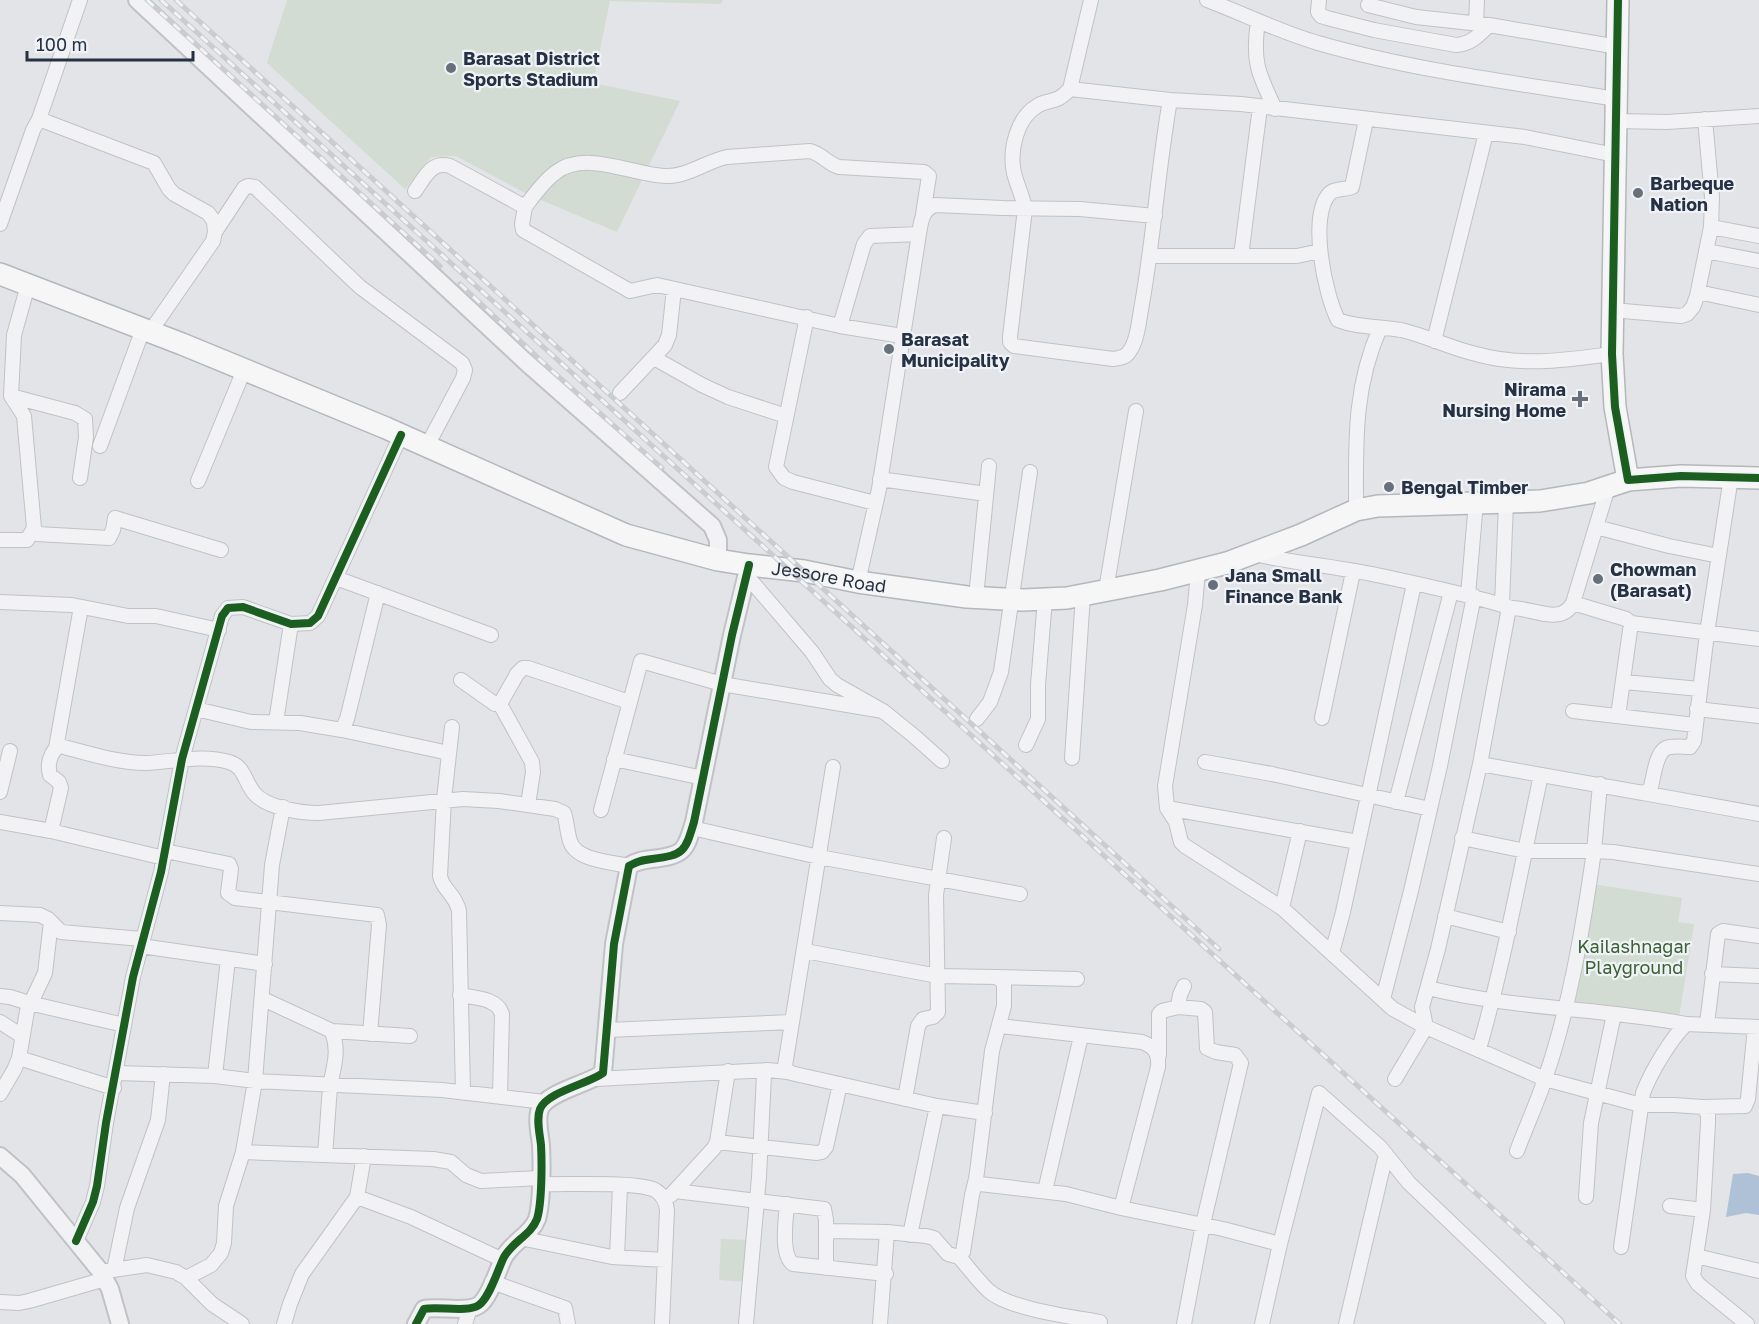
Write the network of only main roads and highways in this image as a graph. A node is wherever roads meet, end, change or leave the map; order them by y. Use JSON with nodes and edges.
{"nodes":[{"id":1,"x":1618,"y":0,"type":"edge"},
{"id":2,"x":0,"y":274,"type":"edge"},
{"id":3,"x":1759,"y":478,"type":"edge"},
{"id":4,"x":1628,"y":480,"type":"junction"}],
"edges":[{"from":1,"to":4,"type":"highway"},
{"from":2,"to":4,"type":"highway","name":"Jessore Road"},
{"from":3,"to":4,"type":"highway"}]}
